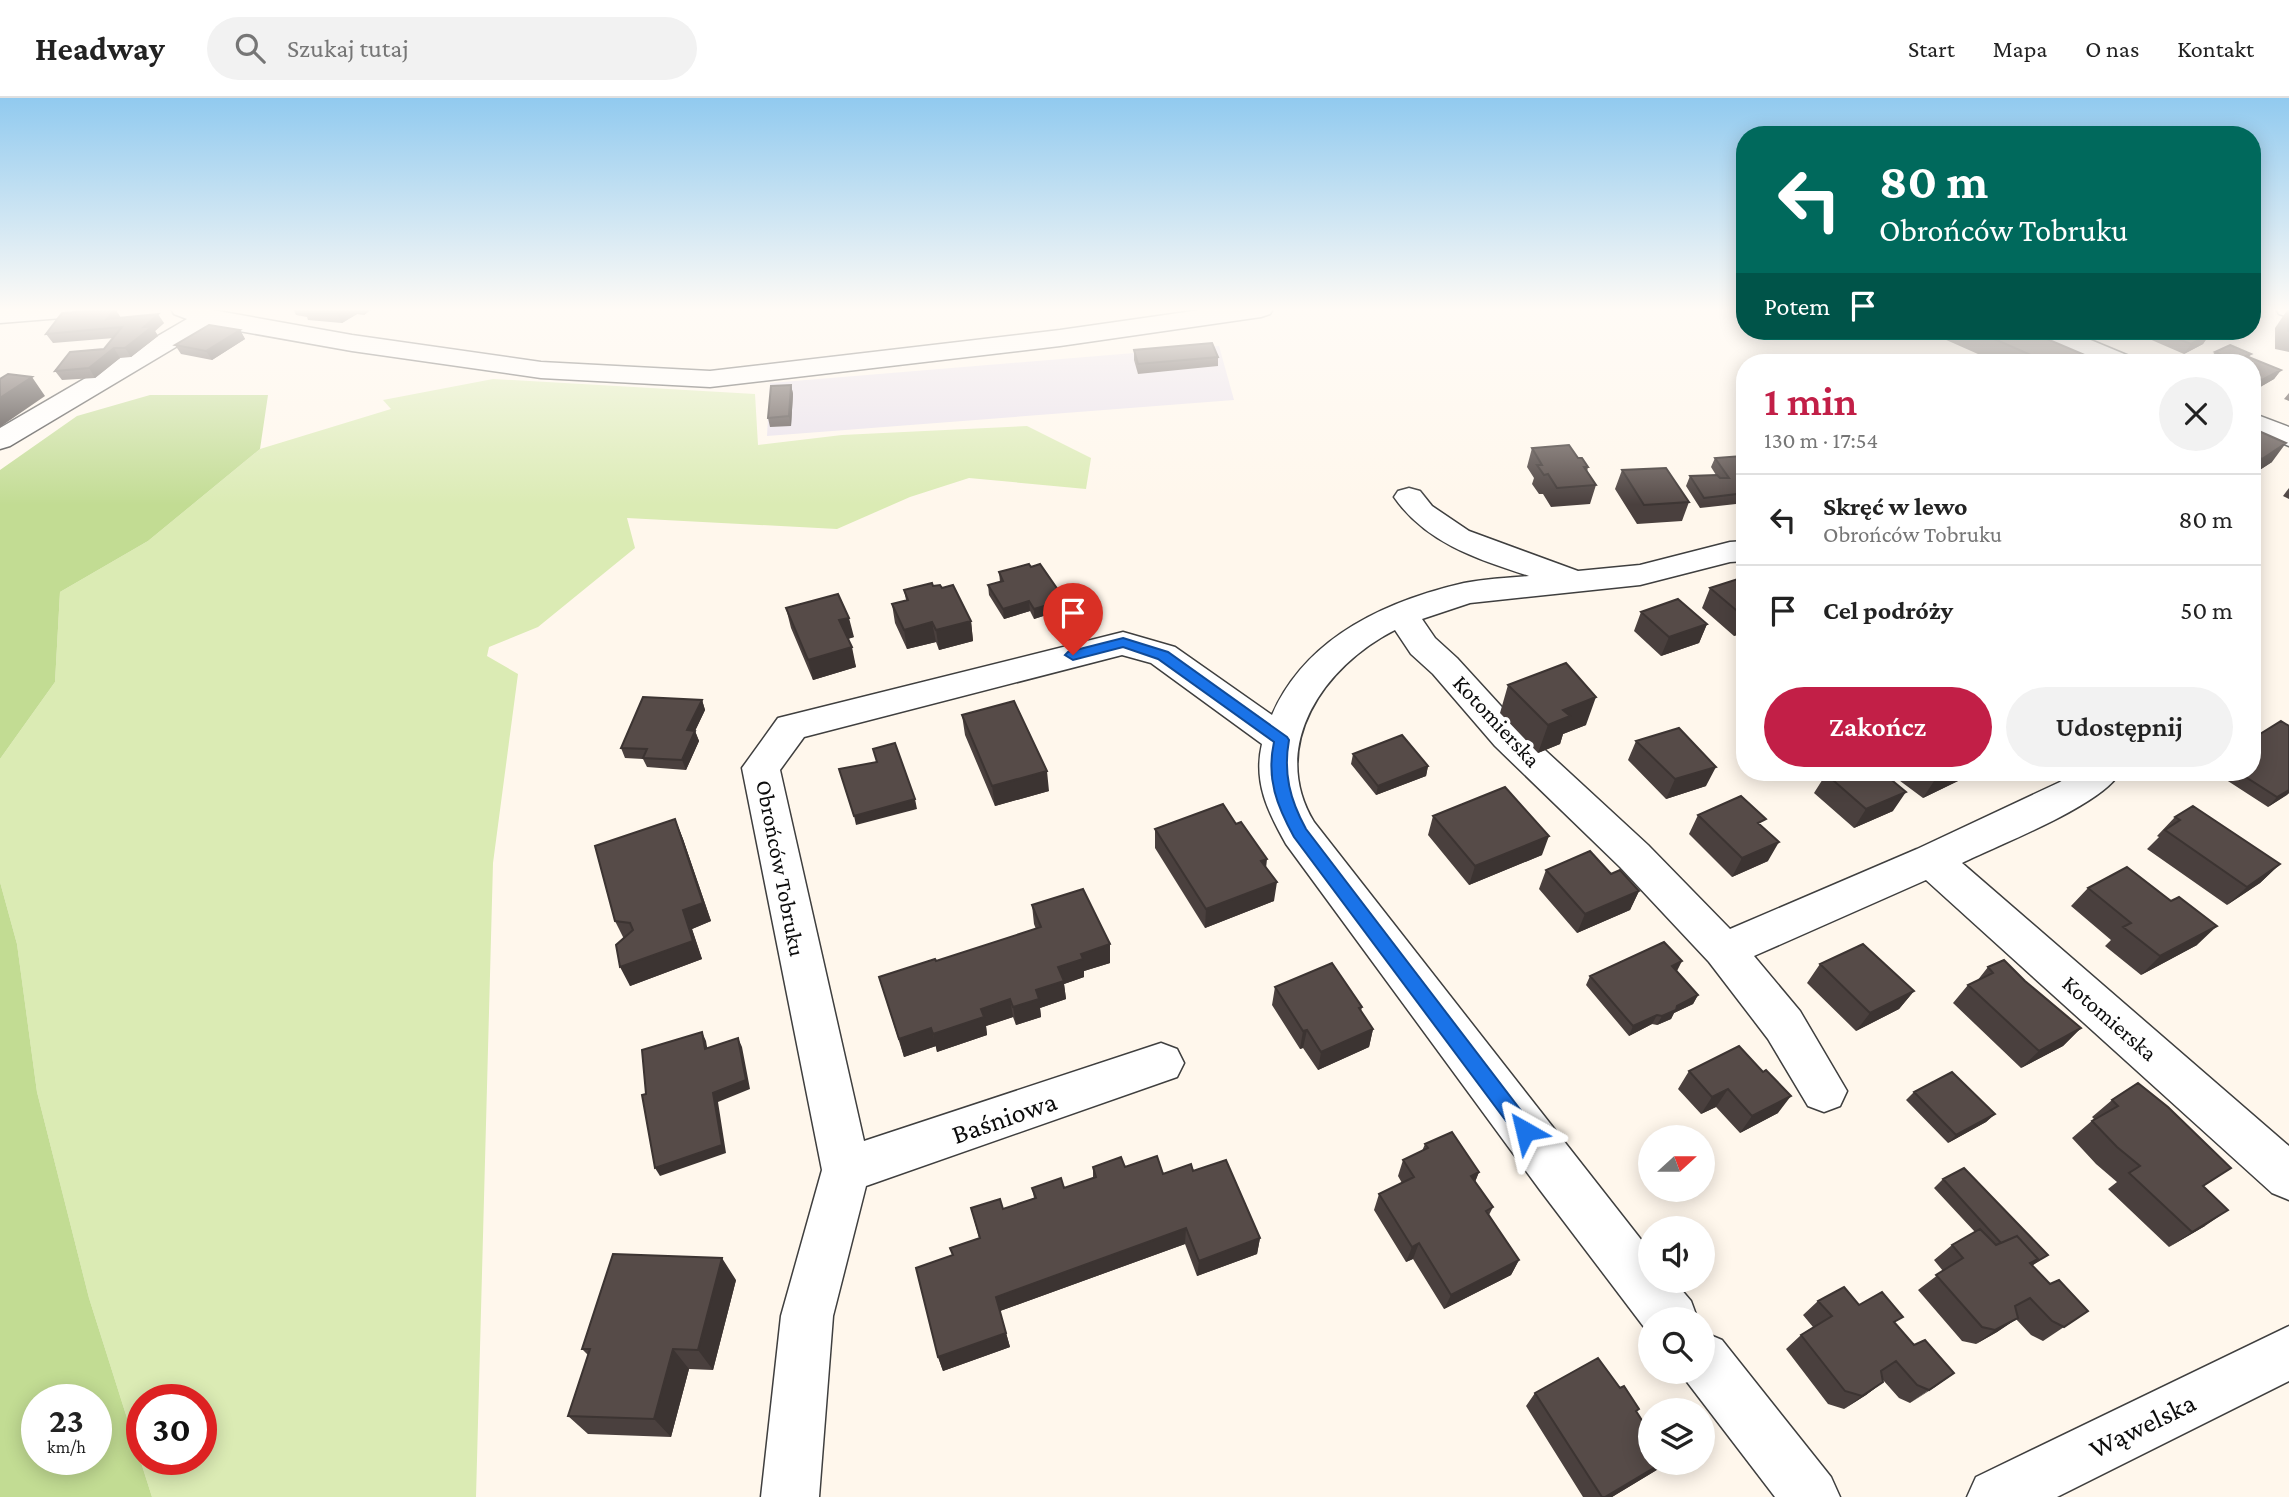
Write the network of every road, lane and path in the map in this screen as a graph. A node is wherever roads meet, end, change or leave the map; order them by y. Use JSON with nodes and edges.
{"nodes":[{"id":1,"x":102,"y":374,"type":"edge"},
{"id":2,"x":621,"y":374,"type":"edge"},
{"id":3,"x":750,"y":374,"type":"edge"},
{"id":4,"x":2261,"y":425,"type":"edge"},
{"id":5,"x":2289,"y":437,"type":"edge"},
{"id":6,"x":0,"y":440,"type":"edge"},
{"id":7,"x":1409,"y":497,"type":"dead end"},
{"id":8,"x":1736,"y":552,"type":"edge"},
{"id":9,"x":1574,"y":581,"type":"junction"},
{"id":10,"x":1401,"y":614,"type":"junction"},
{"id":11,"x":1282,"y":740,"type":"junction"},
{"id":12,"x":2092,"y":781,"type":"edge"},
{"id":13,"x":1931,"y":860,"type":"junction"},
{"id":14,"x":1724,"y":950,"type":"junction"},
{"id":15,"x":1161,"y":1063,"type":"dead end"},
{"id":16,"x":1824,"y":1091,"type":"dead end"},
{"id":17,"x":846,"y":1170,"type":"junction"},
{"id":18,"x":2289,"y":1177,"type":"edge"},
{"id":19,"x":1662,"y":1307,"type":"edge"},
{"id":20,"x":2289,"y":1353,"type":"edge"},
{"id":21,"x":1715,"y":1374,"type":"edge"},
{"id":22,"x":790,"y":1497,"type":"edge"},
{"id":23,"x":1811,"y":1497,"type":"edge"},
{"id":24,"x":1996,"y":1497,"type":"edge"}],
"edges":[{"from":1,"to":6,"type":"street"},
{"from":2,"to":3,"type":"street"},
{"from":4,"to":5,"type":"street"},
{"from":7,"to":9,"type":"street"},
{"from":8,"to":9,"type":"street"},
{"from":9,"to":10,"type":"street"},
{"from":10,"to":11,"type":"street"},
{"from":10,"to":14,"type":"street","name":"Kotomierska"},
{"from":11,"to":17,"type":"street","name":"Obrońców Tobruku"},
{"from":11,"to":19,"type":"street"},
{"from":12,"to":13,"type":"street"},
{"from":13,"to":14,"type":"street"},
{"from":13,"to":18,"type":"street","name":"Kotomierska"},
{"from":14,"to":16,"type":"street","name":"Kotomierska"},
{"from":15,"to":17,"type":"street","name":"Baśniowa"},
{"from":17,"to":22,"type":"street","name":"Obrońców Tobruku"},
{"from":20,"to":24,"type":"street","name":"Wąwelska"},
{"from":21,"to":23,"type":"street"}]}
